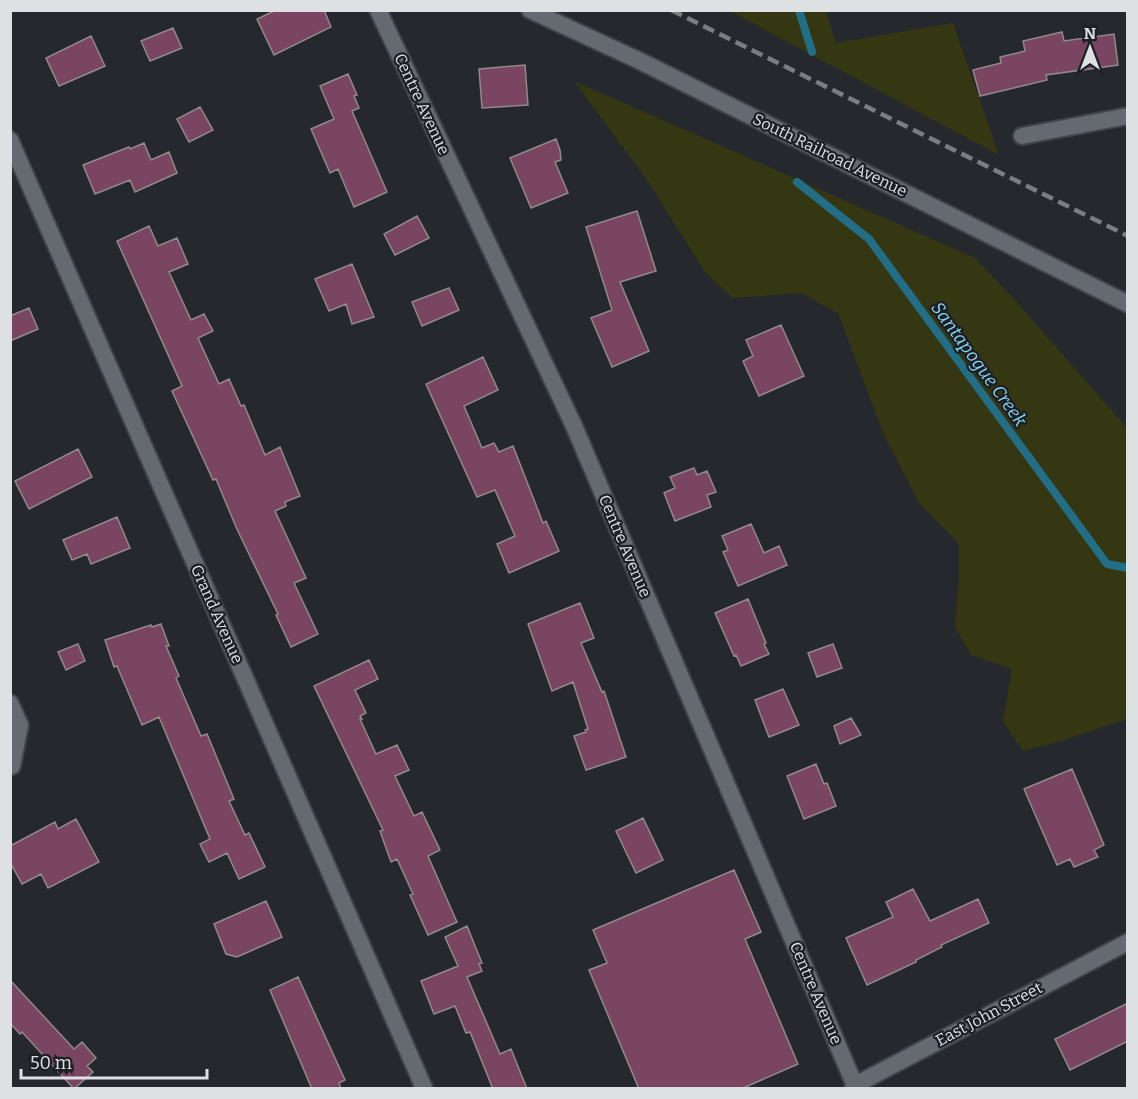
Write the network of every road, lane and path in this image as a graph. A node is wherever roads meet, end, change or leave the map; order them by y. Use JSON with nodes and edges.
{"nodes":[{"id":1,"x":378,"y":10,"type":"edge"},
{"id":2,"x":530,"y":10,"type":"edge"},
{"id":3,"x":1128,"y":117,"type":"edge"},
{"id":4,"x":1022,"y":136,"type":"dead end"},
{"id":5,"x":10,"y":140,"type":"edge"},
{"id":6,"x":1128,"y":304,"type":"edge"},
{"id":7,"x":10,"y":703,"type":"edge"},
{"id":8,"x":12,"y":766,"type":"edge"},
{"id":9,"x":1128,"y":942,"type":"edge"},
{"id":10,"x":855,"y":1087,"type":"edge"},
{"id":11,"x":424,"y":1089,"type":"edge"}],
"edges":[{"from":1,"to":10,"type":"street","name":"Centre Avenue"},
{"from":2,"to":6,"type":"street","name":"South Railroad Avenue"},
{"from":3,"to":4,"type":"street"},
{"from":5,"to":11,"type":"street","name":"Grand Avenue"},
{"from":7,"to":8,"type":"street"},
{"from":9,"to":10,"type":"street","name":"East John Street"}]}
